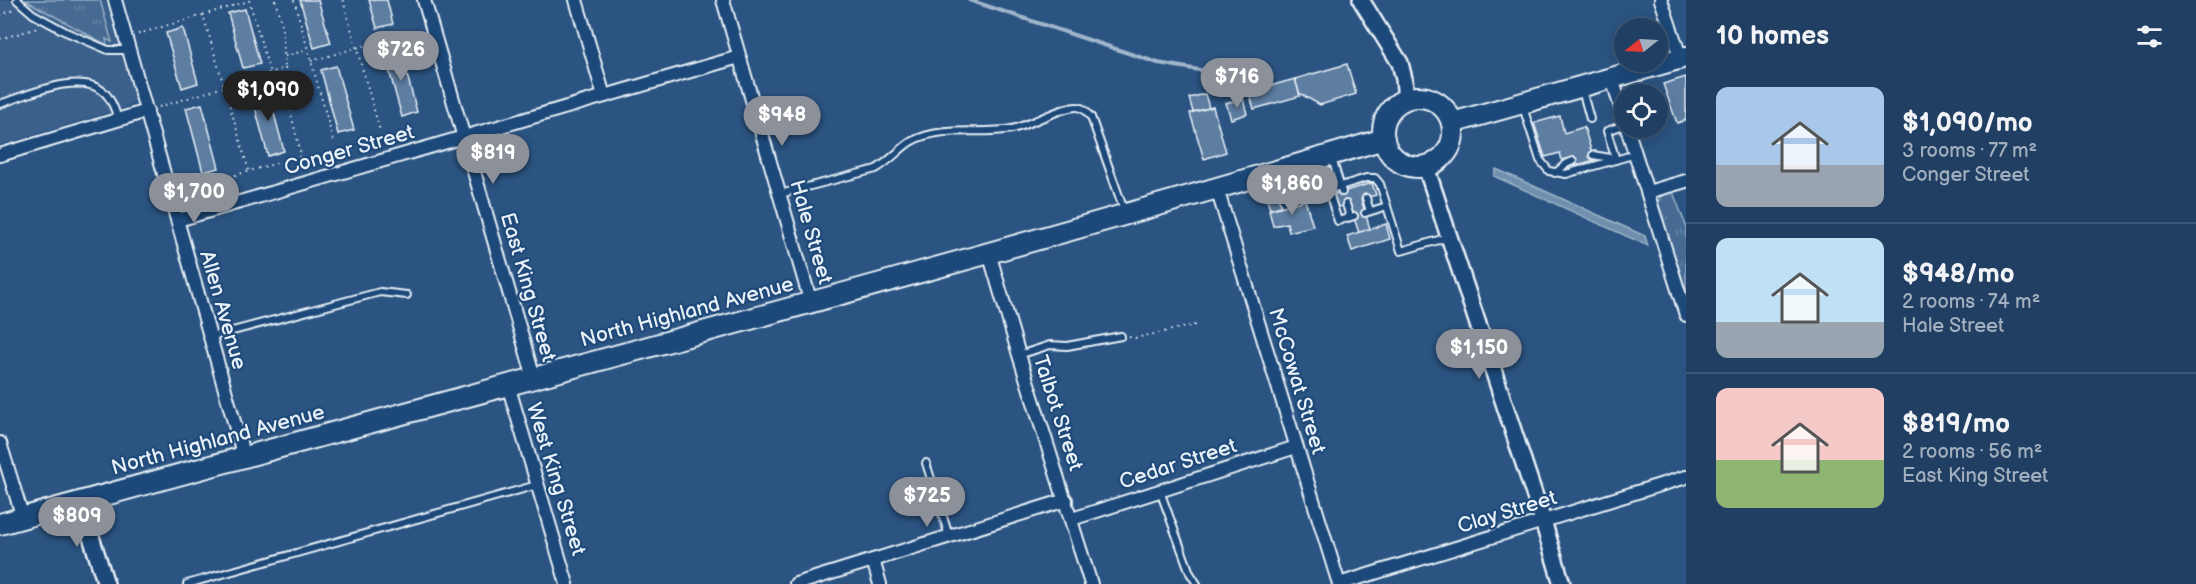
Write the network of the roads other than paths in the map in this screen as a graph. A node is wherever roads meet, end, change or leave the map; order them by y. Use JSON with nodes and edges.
{"nodes":[{"id":1,"x":115,"y":0,"type":"edge"},
{"id":2,"x":424,"y":0,"type":"edge"},
{"id":3,"x":576,"y":0,"type":"edge"},
{"id":4,"x":723,"y":0,"type":"edge"},
{"id":5,"x":1361,"y":0,"type":"edge"},
{"id":6,"x":1661,"y":0,"type":"edge"},
{"id":7,"x":20,"y":2,"type":"edge"},
{"id":8,"x":130,"y":50,"type":"junction"},
{"id":9,"x":739,"y":57,"type":"junction"},
{"id":10,"x":1683,"y":58,"type":"edge"},
{"id":11,"x":1612,"y":78,"type":"junction"},
{"id":12,"x":1614,"y":85,"type":"edge"},
{"id":13,"x":1581,"y":87,"type":"junction"},
{"id":14,"x":604,"y":96,"type":"junction"},
{"id":15,"x":1406,"y":99,"type":"junction"},
{"id":16,"x":1522,"y":103,"type":"junction"},
{"id":17,"x":0,"y":104,"type":"edge"},
{"id":18,"x":153,"y":109,"type":"junction"},
{"id":19,"x":1590,"y":119,"type":"dead end"},
{"id":20,"x":118,"y":120,"type":"junction"},
{"id":21,"x":1452,"y":123,"type":"junction"},
{"id":22,"x":1614,"y":129,"type":"edge"},
{"id":23,"x":464,"y":137,"type":"junction"},
{"id":24,"x":1630,"y":138,"type":"edge"},
{"id":25,"x":1384,"y":139,"type":"junction"},
{"id":26,"x":0,"y":154,"type":"edge"},
{"id":27,"x":1331,"y":154,"type":"junction"},
{"id":28,"x":1636,"y":154,"type":"junction"},
{"id":29,"x":1593,"y":155,"type":"dead end"},
{"id":30,"x":1616,"y":160,"type":"junction"},
{"id":31,"x":1573,"y":161,"type":"dead end"},
{"id":32,"x":1426,"y":167,"type":"junction"},
{"id":33,"x":1556,"y":173,"type":"junction"},
{"id":34,"x":1686,"y":181,"type":"edge"},
{"id":35,"x":1217,"y":189,"type":"junction"},
{"id":36,"x":1341,"y":189,"type":"junction"},
{"id":37,"x":1648,"y":192,"type":"junction"},
{"id":38,"x":780,"y":195,"type":"junction"},
{"id":39,"x":1366,"y":198,"type":"dead end"},
{"id":40,"x":1346,"y":204,"type":"dead end"},
{"id":41,"x":1387,"y":206,"type":"junction"},
{"id":42,"x":1125,"y":214,"type":"junction"},
{"id":43,"x":178,"y":220,"type":"junction"},
{"id":44,"x":1449,"y":237,"type":"junction"},
{"id":45,"x":989,"y":253,"type":"junction"},
{"id":46,"x":407,"y":295,"type":"dead end"},
{"id":47,"x":811,"y":303,"type":"junction"},
{"id":48,"x":1686,"y":315,"type":"edge"},
{"id":49,"x":1121,"y":336,"type":"road end"},
{"id":50,"x":210,"y":337,"type":"junction"},
{"id":51,"x":1019,"y":355,"type":"junction"},
{"id":52,"x":534,"y":378,"type":"junction"},
{"id":53,"x":508,"y":386,"type":"junction"},
{"id":54,"x":0,"y":443,"type":"edge"},
{"id":55,"x":1296,"y":447,"type":"junction"},
{"id":56,"x":244,"y":457,"type":"junction"},
{"id":57,"x":926,"y":463,"type":"dead end"},
{"id":58,"x":1686,"y":477,"type":"edge"},
{"id":59,"x":537,"y":485,"type":"junction"},
{"id":60,"x":1160,"y":491,"type":"junction"},
{"id":61,"x":1066,"y":500,"type":"junction"},
{"id":62,"x":80,"y":502,"type":"junction"},
{"id":63,"x":23,"y":518,"type":"junction"},
{"id":64,"x":1072,"y":519,"type":"junction"},
{"id":65,"x":1543,"y":521,"type":"junction"},
{"id":66,"x":0,"y":524,"type":"edge"},
{"id":67,"x":949,"y":536,"type":"junction"},
{"id":68,"x":873,"y":560,"type":"junction"},
{"id":69,"x":106,"y":584,"type":"edge"},
{"id":70,"x":187,"y":584,"type":"edge"},
{"id":71,"x":567,"y":584,"type":"edge"},
{"id":72,"x":796,"y":584,"type":"edge"},
{"id":73,"x":880,"y":584,"type":"edge"},
{"id":74,"x":1091,"y":584,"type":"edge"},
{"id":75,"x":1197,"y":584,"type":"edge"},
{"id":76,"x":1339,"y":584,"type":"edge"},
{"id":77,"x":1562,"y":584,"type":"edge"}],
"edges":[{"from":1,"to":8,"type":"street","name":"Allen Avenue"},
{"from":2,"to":23,"type":"street","name":"East King Street"},
{"from":3,"to":14,"type":"street"},
{"from":4,"to":9,"type":"street","name":"Hale Street"},
{"from":5,"to":15,"type":"street"},
{"from":6,"to":10,"type":"street"},
{"from":7,"to":8,"type":"lane"},
{"from":8,"to":18,"type":"street","name":"Allen Avenue"},
{"from":9,"to":14,"type":"street","name":"Conger Street"},
{"from":9,"to":38,"type":"street","name":"Hale Street"},
{"from":10,"to":11,"type":"main road"},
{"from":11,"to":12,"type":"street"},
{"from":11,"to":13,"type":"main road"},
{"from":13,"to":16,"type":"main road"},
{"from":13,"to":19,"type":"lane"},
{"from":14,"to":23,"type":"street","name":"Conger Street"},
{"from":15,"to":21,"type":"main road"},
{"from":15,"to":25,"type":"main road"},
{"from":16,"to":21,"type":"main road"},
{"from":16,"to":33,"type":"lane"},
{"from":17,"to":20,"type":"lane"},
{"from":18,"to":20,"type":"street"},
{"from":18,"to":43,"type":"street","name":"Allen Avenue"},
{"from":20,"to":26,"type":"street"},
{"from":21,"to":32,"type":"main road"},
{"from":22,"to":30,"type":"lane"},
{"from":23,"to":43,"type":"street","name":"Conger Street"},
{"from":23,"to":52,"type":"street","name":"East King Street"},
{"from":24,"to":28,"type":"street"},
{"from":25,"to":27,"type":"main road","name":"North Highland Avenue"},
{"from":25,"to":32,"type":"main road"},
{"from":27,"to":35,"type":"main road","name":"North Highland Avenue"},
{"from":27,"to":36,"type":"lane"},
{"from":28,"to":30,"type":"lane"},
{"from":28,"to":37,"type":"street"},
{"from":29,"to":30,"type":"lane"},
{"from":30,"to":33,"type":"lane"},
{"from":31,"to":33,"type":"lane"},
{"from":32,"to":44,"type":"street"},
{"from":34,"to":37,"type":"street"},
{"from":35,"to":42,"type":"main road","name":"North Highland Avenue"},
{"from":35,"to":55,"type":"street","name":"McCowat Street"},
{"from":36,"to":40,"type":"lane"},
{"from":36,"to":41,"type":"lane"},
{"from":37,"to":48,"type":"street"},
{"from":38,"to":42,"type":"lane"},
{"from":38,"to":47,"type":"street","name":"Hale Street"},
{"from":39,"to":41,"type":"lane"},
{"from":41,"to":44,"type":"lane"},
{"from":42,"to":45,"type":"main road","name":"North Highland Avenue"},
{"from":43,"to":50,"type":"street","name":"Allen Avenue"},
{"from":44,"to":65,"type":"street"},
{"from":45,"to":47,"type":"main road","name":"North Highland Avenue"},
{"from":45,"to":51,"type":"street","name":"Talbot Street"},
{"from":46,"to":50,"type":"lane"},
{"from":47,"to":52,"type":"main road","name":"North Highland Avenue"},
{"from":49,"to":51,"type":"lane"},
{"from":50,"to":56,"type":"street","name":"Allen Avenue"},
{"from":51,"to":61,"type":"street","name":"Talbot Street"},
{"from":52,"to":53,"type":"main road","name":"North Highland Avenue"},
{"from":53,"to":56,"type":"main road","name":"North Highland Avenue"},
{"from":53,"to":59,"type":"street","name":"West King Street"},
{"from":54,"to":63,"type":"street"},
{"from":55,"to":60,"type":"street","name":"Cedar Street"},
{"from":55,"to":76,"type":"street","name":"McCowat Street"},
{"from":56,"to":62,"type":"main road","name":"North Highland Avenue"},
{"from":57,"to":67,"type":"lane"},
{"from":58,"to":65,"type":"street","name":"Clay Street"},
{"from":59,"to":70,"type":"lane"},
{"from":59,"to":71,"type":"street","name":"West King Street"},
{"from":60,"to":64,"type":"street","name":"Cedar Street"},
{"from":60,"to":75,"type":"lane"},
{"from":61,"to":64,"type":"street","name":"Talbot Street"},
{"from":61,"to":67,"type":"street"},
{"from":62,"to":63,"type":"main road","name":"North Highland Avenue"},
{"from":62,"to":69,"type":"street"},
{"from":63,"to":66,"type":"main road","name":"North Highland Avenue"},
{"from":64,"to":74,"type":"street","name":"Talbot Street"},
{"from":65,"to":76,"type":"street","name":"Clay Street"},
{"from":65,"to":77,"type":"street"},
{"from":67,"to":68,"type":"street"},
{"from":68,"to":72,"type":"street"},
{"from":68,"to":73,"type":"street"}]}
